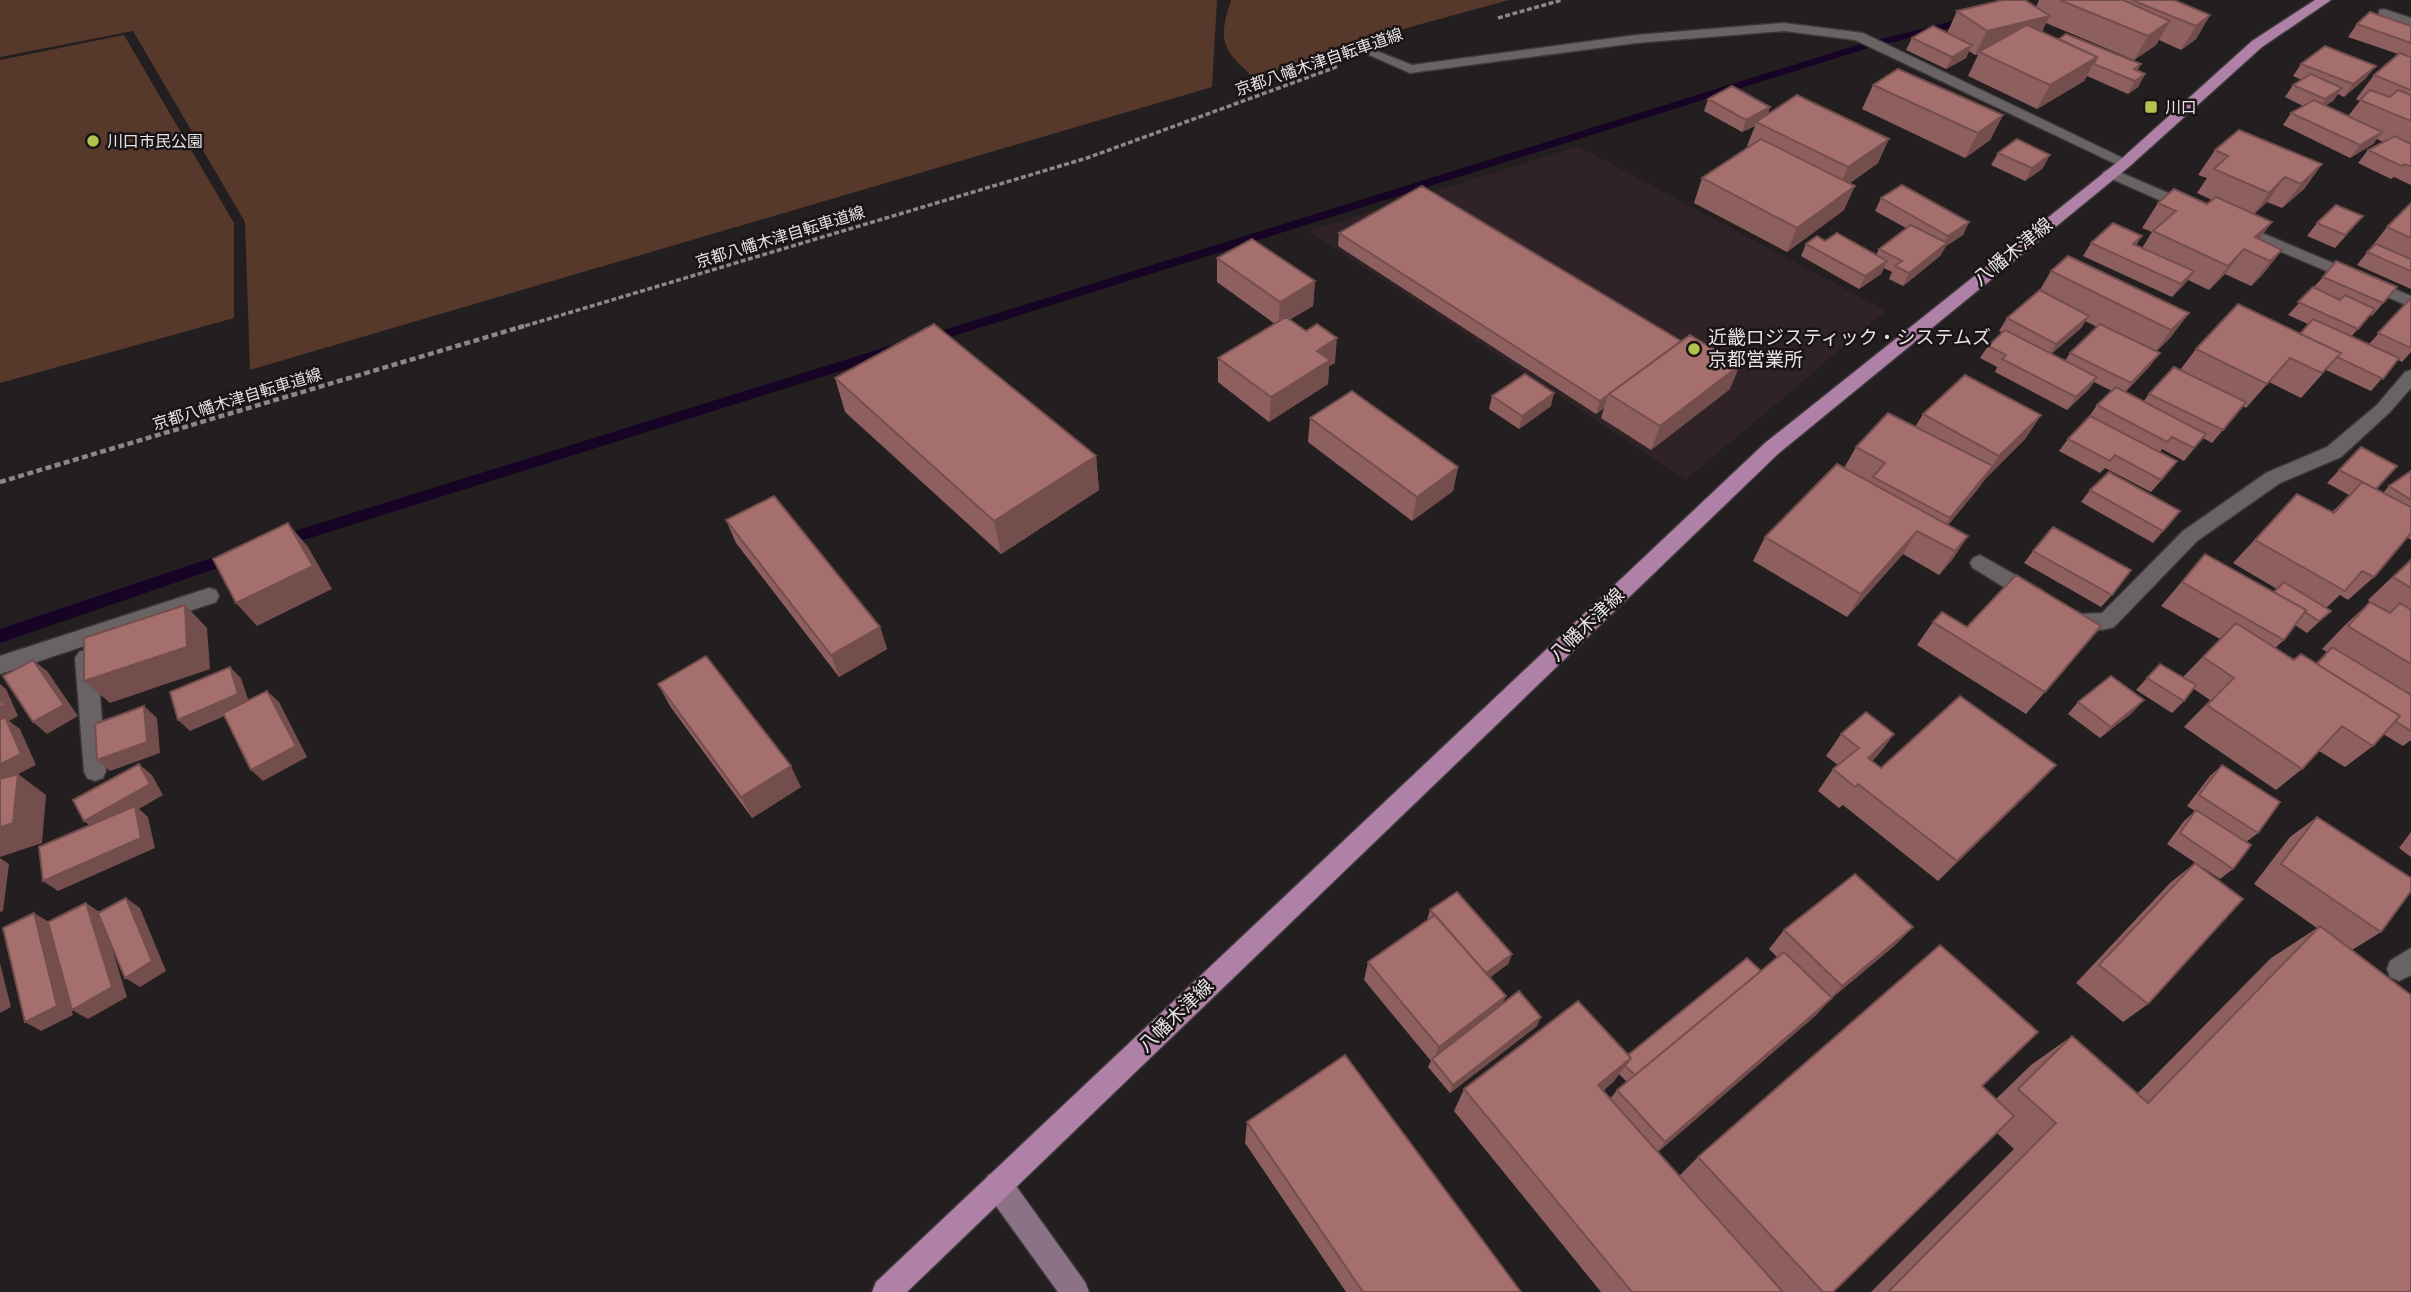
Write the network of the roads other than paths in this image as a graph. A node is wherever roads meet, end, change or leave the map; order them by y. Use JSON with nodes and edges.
{"nodes":[{"id":1,"x":2324,"y":0,"type":"edge"},
{"id":2,"x":2384,"y":13,"type":"dead end"},
{"id":3,"x":2411,"y":23,"type":"edge"},
{"id":4,"x":1374,"y":54,"type":"road end"},
{"id":5,"x":2118,"y":168,"type":"junction"},
{"id":6,"x":2411,"y":302,"type":"edge"},
{"id":7,"x":2411,"y":376,"type":"edge"},
{"id":8,"x":1980,"y":563,"type":"dead end"},
{"id":9,"x":209,"y":596,"type":"dead end"},
{"id":10,"x":84,"y":637,"type":"junction"},
{"id":11,"x":0,"y":665,"type":"edge"},
{"id":12,"x":95,"y":771,"type":"edge"},
{"id":13,"x":998,"y":1185,"type":"junction"},
{"id":14,"x":886,"y":1292,"type":"edge"},
{"id":15,"x":1074,"y":1292,"type":"edge"}],
"edges":[{"from":1,"to":5,"type":"main road","name":"八幡木津線"},
{"from":2,"to":3,"type":"street"},
{"from":4,"to":5,"type":"street"},
{"from":5,"to":6,"type":"street"},
{"from":5,"to":13,"type":"main road","name":"八幡木津線"},
{"from":7,"to":8,"type":"street"},
{"from":9,"to":10,"type":"street"},
{"from":10,"to":11,"type":"street"},
{"from":10,"to":12,"type":"street"},
{"from":13,"to":14,"type":"main road","name":"八幡木津線"},
{"from":13,"to":15,"type":"street"}]}
